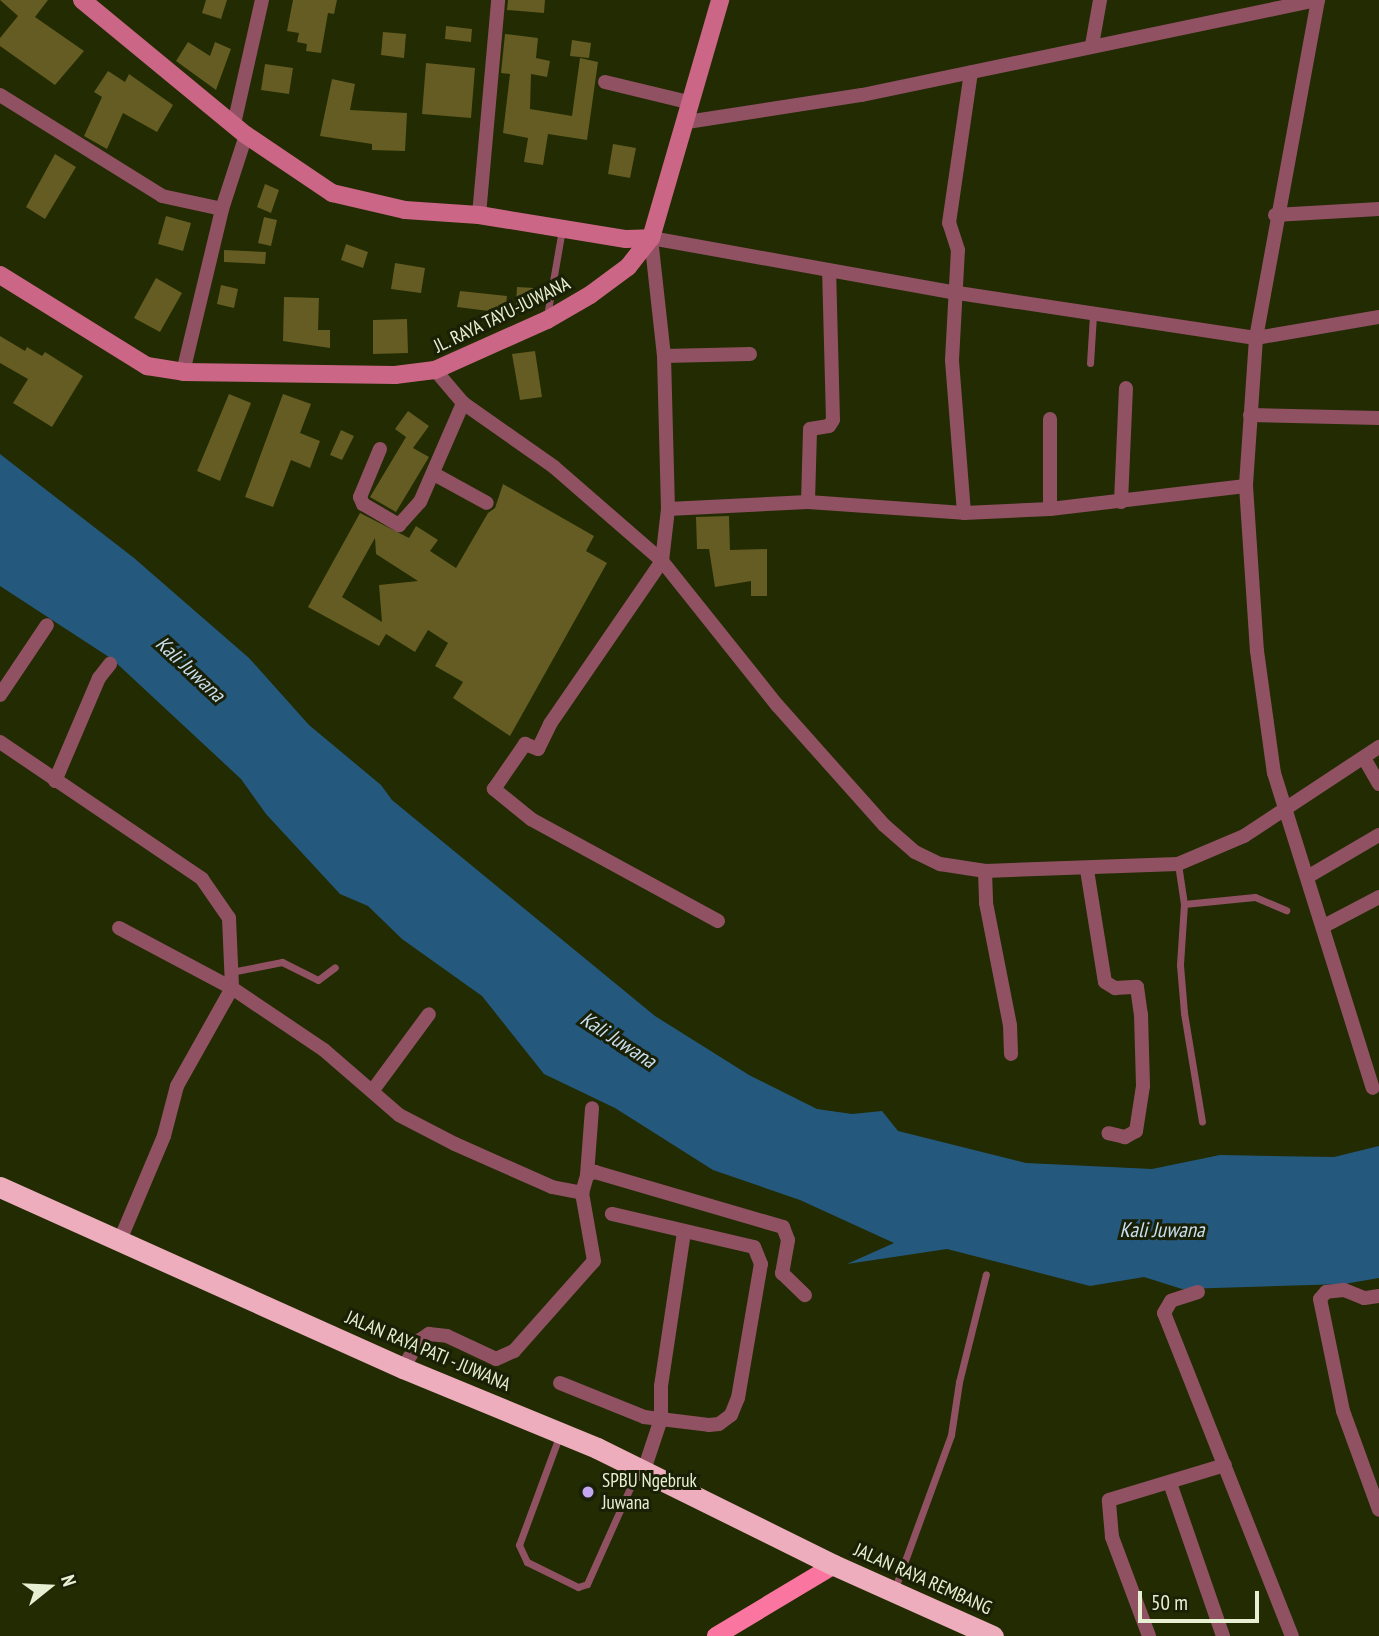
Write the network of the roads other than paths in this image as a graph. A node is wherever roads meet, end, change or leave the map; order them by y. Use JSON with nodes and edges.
{"nodes":[{"id":1,"x":82,"y":0,"type":"edge"},
{"id":2,"x":262,"y":0,"type":"edge"},
{"id":3,"x":498,"y":0,"type":"edge"},
{"id":4,"x":720,"y":0,"type":"edge"},
{"id":5,"x":1100,"y":0,"type":"edge"},
{"id":6,"x":1318,"y":0,"type":"edge"},
{"id":7,"x":1092,"y":45,"type":"junction"},
{"id":8,"x":971,"y":73,"type":"junction"},
{"id":9,"x":605,"y":82,"type":"dead end"},
{"id":10,"x":0,"y":95,"type":"edge"},
{"id":11,"x":692,"y":103,"type":"junction"},
{"id":12,"x":687,"y":122,"type":"junction"},
{"id":13,"x":240,"y":130,"type":"junction"},
{"id":14,"x":222,"y":209,"type":"junction"},
{"id":15,"x":1379,"y":209,"type":"edge"},
{"id":16,"x":479,"y":215,"type":"junction"},
{"id":17,"x":1275,"y":215,"type":"junction"},
{"id":18,"x":562,"y":229,"type":"junction"},
{"id":19,"x":650,"y":238,"type":"junction"},
{"id":20,"x":829,"y":271,"type":"junction"},
{"id":21,"x":0,"y":275,"type":"edge"},
{"id":22,"x":958,"y":293,"type":"junction"},
{"id":23,"x":1093,"y":315,"type":"junction"},
{"id":24,"x":1379,"y":317,"type":"edge"},
{"id":25,"x":547,"y":320,"type":"junction"},
{"id":26,"x":1256,"y":338,"type":"junction"},
{"id":27,"x":750,"y":355,"type":"dead end"},
{"id":28,"x":664,"y":356,"type":"junction"},
{"id":29,"x":1090,"y":363,"type":"dead end"},
{"id":30,"x":435,"y":370,"type":"junction"},
{"id":31,"x":183,"y":372,"type":"junction"},
{"id":32,"x":1126,"y":388,"type":"dead end"},
{"id":33,"x":463,"y":403,"type":"junction"},
{"id":34,"x":1250,"y":415,"type":"junction"},
{"id":35,"x":1379,"y":418,"type":"edge"},
{"id":36,"x":1050,"y":419,"type":"dead end"},
{"id":37,"x":380,"y":449,"type":"dead end"},
{"id":38,"x":434,"y":474,"type":"junction"},
{"id":39,"x":1246,"y":486,"type":"junction"},
{"id":40,"x":808,"y":502,"type":"junction"},
{"id":41,"x":1121,"y":502,"type":"junction"},
{"id":42,"x":486,"y":503,"type":"dead end"},
{"id":43,"x":668,"y":509,"type":"junction"},
{"id":44,"x":1050,"y":509,"type":"junction"},
{"id":45,"x":964,"y":513,"type":"junction"},
{"id":46,"x":662,"y":561,"type":"junction"},
{"id":47,"x":47,"y":625,"type":"dead end"},
{"id":48,"x":110,"y":664,"type":"dead end"},
{"id":49,"x":0,"y":695,"type":"edge"},
{"id":50,"x":0,"y":742,"type":"edge"},
{"id":51,"x":1379,"y":747,"type":"edge"},
{"id":52,"x":1364,"y":758,"type":"junction"},
{"id":53,"x":55,"y":781,"type":"junction"},
{"id":54,"x":1379,"y":785,"type":"edge"},
{"id":55,"x":1283,"y":811,"type":"junction"},
{"id":56,"x":1379,"y":835,"type":"edge"},
{"id":57,"x":1178,"y":864,"type":"junction"},
{"id":58,"x":1087,"y":870,"type":"junction"},
{"id":59,"x":985,"y":871,"type":"junction"},
{"id":60,"x":1309,"y":876,"type":"junction"},
{"id":61,"x":1379,"y":897,"type":"edge"},
{"id":62,"x":1184,"y":904,"type":"junction"},
{"id":63,"x":1286,"y":910,"type":"dead end"},
{"id":64,"x":718,"y":921,"type":"dead end"},
{"id":65,"x":1324,"y":926,"type":"junction"},
{"id":66,"x":119,"y":928,"type":"dead end"},
{"id":67,"x":335,"y":967,"type":"dead end"},
{"id":68,"x":231,"y":980,"type":"junction"},
{"id":69,"x":429,"y":1014,"type":"dead end"},
{"id":70,"x":1011,"y":1054,"type":"dead end"},
{"id":71,"x":1373,"y":1088,"type":"dead end"},
{"id":72,"x":373,"y":1090,"type":"junction"},
{"id":73,"x":592,"y":1108,"type":"dead end"},
{"id":74,"x":1202,"y":1122,"type":"dead end"},
{"id":75,"x":1108,"y":1133,"type":"dead end"},
{"id":76,"x":587,"y":1175,"type":"junction"},
{"id":77,"x":0,"y":1187,"type":"edge"},
{"id":78,"x":582,"y":1193,"type":"junction"},
{"id":79,"x":612,"y":1214,"type":"dead end"},
{"id":80,"x":684,"y":1233,"type":"junction"},
{"id":81,"x":120,"y":1240,"type":"junction"},
{"id":82,"x":986,"y":1274,"type":"dead end"},
{"id":83,"x":1198,"y":1292,"type":"dead end"},
{"id":84,"x":805,"y":1295,"type":"dead end"},
{"id":85,"x":1379,"y":1296,"type":"edge"},
{"id":86,"x":402,"y":1368,"type":"junction"},
{"id":87,"x":560,"y":1383,"type":"dead end"},
{"id":88,"x":661,"y":1419,"type":"junction"},
{"id":89,"x":561,"y":1433,"type":"junction"},
{"id":90,"x":1225,"y":1465,"type":"junction"},
{"id":91,"x":641,"y":1469,"type":"junction"},
{"id":92,"x":1171,"y":1483,"type":"junction"},
{"id":93,"x":1379,"y":1510,"type":"edge"},
{"id":94,"x":834,"y":1565,"type":"junction"},
{"id":95,"x":895,"y":1588,"type":"junction"},
{"id":96,"x":716,"y":1636,"type":"edge"},
{"id":97,"x":993,"y":1636,"type":"edge"},
{"id":98,"x":1149,"y":1636,"type":"edge"},
{"id":99,"x":1223,"y":1636,"type":"edge"},
{"id":100,"x":1292,"y":1636,"type":"edge"}],
"edges":[{"from":1,"to":13,"type":"main road"},
{"from":2,"to":13,"type":"street"},
{"from":3,"to":16,"type":"street"},
{"from":4,"to":11,"type":"main road","name":"JL. RAYA TAYU-JUWANA"},
{"from":5,"to":7,"type":"street"},
{"from":6,"to":7,"type":"street"},
{"from":6,"to":17,"type":"street"},
{"from":7,"to":8,"type":"street"},
{"from":8,"to":12,"type":"street"},
{"from":8,"to":22,"type":"street"},
{"from":9,"to":11,"type":"street"},
{"from":10,"to":14,"type":"street"},
{"from":11,"to":12,"type":"main road","name":"JL. RAYA TAYU-JUWANA"},
{"from":12,"to":19,"type":"main road","name":"JL. RAYA TAYU-JUWANA"},
{"from":13,"to":14,"type":"street"},
{"from":13,"to":16,"type":"main road"},
{"from":14,"to":31,"type":"street"},
{"from":15,"to":17,"type":"street"},
{"from":16,"to":18,"type":"main road"},
{"from":17,"to":26,"type":"street"},
{"from":18,"to":19,"type":"main road"},
{"from":18,"to":25,"type":"lane"},
{"from":19,"to":20,"type":"street"},
{"from":19,"to":25,"type":"main road","name":"JL. RAYA TAYU-JUWANA"},
{"from":19,"to":28,"type":"street"},
{"from":20,"to":22,"type":"street"},
{"from":20,"to":40,"type":"street"},
{"from":21,"to":31,"type":"main road","name":"JL. RAYA TAYU-JUWANA"},
{"from":22,"to":23,"type":"street"},
{"from":22,"to":45,"type":"street"},
{"from":23,"to":26,"type":"street"},
{"from":23,"to":29,"type":"lane"},
{"from":24,"to":26,"type":"street"},
{"from":25,"to":30,"type":"main road","name":"JL. RAYA TAYU-JUWANA"},
{"from":26,"to":34,"type":"street"},
{"from":27,"to":28,"type":"street"},
{"from":28,"to":43,"type":"street"},
{"from":30,"to":31,"type":"main road","name":"JL. RAYA TAYU-JUWANA"},
{"from":30,"to":33,"type":"street"},
{"from":32,"to":41,"type":"street"},
{"from":33,"to":38,"type":"street"},
{"from":33,"to":46,"type":"street"},
{"from":34,"to":35,"type":"street"},
{"from":34,"to":39,"type":"street"},
{"from":36,"to":44,"type":"street"},
{"from":37,"to":38,"type":"street"},
{"from":38,"to":42,"type":"street"},
{"from":39,"to":41,"type":"street"},
{"from":39,"to":55,"type":"street"},
{"from":40,"to":43,"type":"street"},
{"from":40,"to":45,"type":"street"},
{"from":41,"to":44,"type":"street"},
{"from":43,"to":46,"type":"street"},
{"from":44,"to":45,"type":"street"},
{"from":46,"to":59,"type":"street"},
{"from":46,"to":64,"type":"street"},
{"from":47,"to":49,"type":"street"},
{"from":48,"to":53,"type":"street"},
{"from":50,"to":53,"type":"street"},
{"from":51,"to":52,"type":"street"},
{"from":52,"to":54,"type":"street"},
{"from":52,"to":55,"type":"street"},
{"from":53,"to":68,"type":"street"},
{"from":55,"to":57,"type":"street"},
{"from":55,"to":60,"type":"street"},
{"from":56,"to":60,"type":"street"},
{"from":57,"to":58,"type":"street"},
{"from":57,"to":62,"type":"lane"},
{"from":58,"to":59,"type":"street"},
{"from":58,"to":75,"type":"street"},
{"from":59,"to":70,"type":"street"},
{"from":60,"to":65,"type":"street"},
{"from":61,"to":65,"type":"street"},
{"from":62,"to":63,"type":"lane"},
{"from":62,"to":74,"type":"lane"},
{"from":65,"to":71,"type":"street"},
{"from":66,"to":68,"type":"street"},
{"from":67,"to":68,"type":"lane"},
{"from":68,"to":72,"type":"street"},
{"from":68,"to":81,"type":"street"},
{"from":69,"to":72,"type":"street"},
{"from":72,"to":78,"type":"street"},
{"from":73,"to":76,"type":"street"},
{"from":76,"to":78,"type":"street"},
{"from":76,"to":84,"type":"street"},
{"from":77,"to":81,"type":"highway","name":"JALAN RAYA PATI - JUWANA"},
{"from":78,"to":86,"type":"street"},
{"from":79,"to":80,"type":"street"},
{"from":80,"to":88,"type":"street"},
{"from":80,"to":88,"type":"street"},
{"from":81,"to":86,"type":"highway","name":"JALAN RAYA PATI - JUWANA"},
{"from":82,"to":95,"type":"lane"},
{"from":83,"to":90,"type":"street"},
{"from":85,"to":93,"type":"street"},
{"from":86,"to":89,"type":"highway","name":"JALAN RAYA PATI - JUWANA"},
{"from":87,"to":88,"type":"street"},
{"from":88,"to":91,"type":"street"},
{"from":89,"to":91,"type":"highway","name":"JALAN RAYA PATI - JUWANA"},
{"from":89,"to":91,"type":"lane"},
{"from":90,"to":92,"type":"street"},
{"from":90,"to":100,"type":"street"},
{"from":91,"to":94,"type":"highway","name":"JALAN RAYA PATI - JUWANA"},
{"from":92,"to":98,"type":"street"},
{"from":92,"to":99,"type":"street"},
{"from":94,"to":95,"type":"highway","name":"JALAN RAYA REMBANG"},
{"from":94,"to":96,"type":"main road"},
{"from":95,"to":97,"type":"highway","name":"JALAN RAYA REMBANG"}]}
